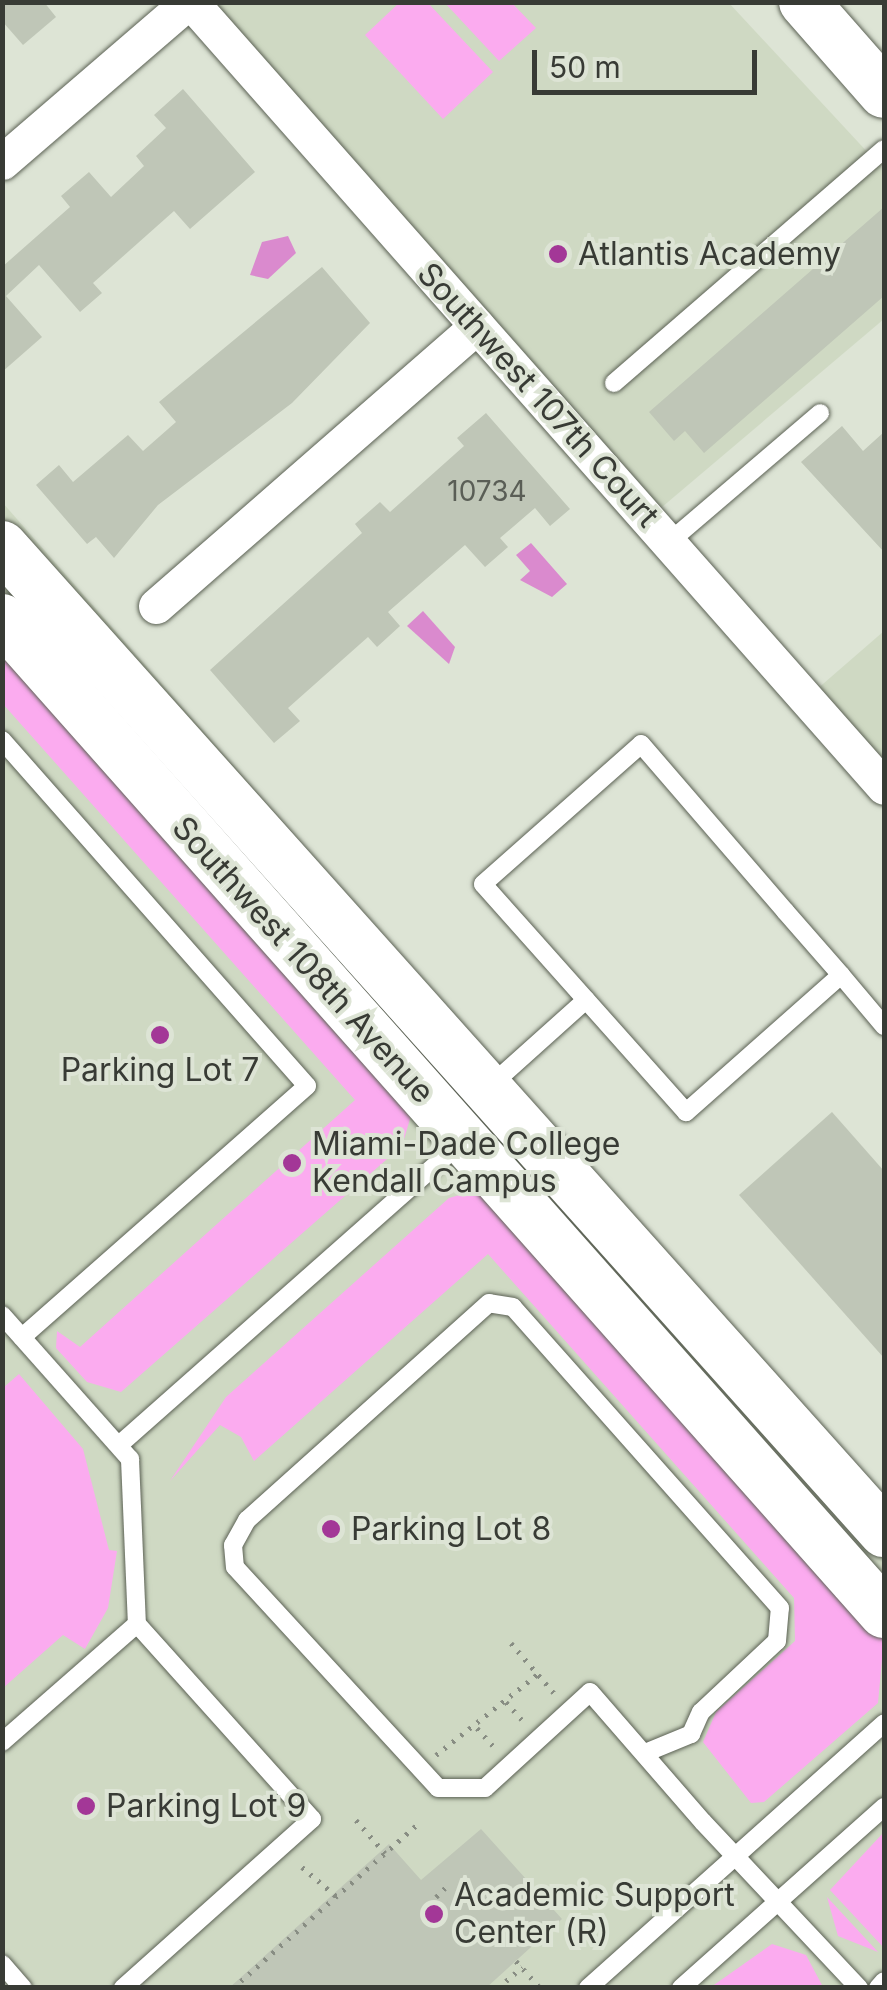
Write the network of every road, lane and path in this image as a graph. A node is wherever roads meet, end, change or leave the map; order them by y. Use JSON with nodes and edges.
{"nodes":[{"id":1,"x":189,"y":2,"type":"edge"},
{"id":2,"x":804,"y":2,"type":"edge"},
{"id":3,"x":884,"y":93,"type":"edge"},
{"id":4,"x":884,"y":149,"type":"edge"},
{"id":5,"x":2,"y":162,"type":"edge"},
{"id":6,"x":477,"y":326,"type":"junction"},
{"id":7,"x":614,"y":383,"type":"dead end"},
{"id":8,"x":820,"y":413,"type":"dead end"},
{"id":9,"x":668,"y":543,"type":"junction"},
{"id":10,"x":2,"y":546,"type":"edge"},
{"id":11,"x":156,"y":606,"type":"dead end"},
{"id":12,"x":2,"y":619,"type":"edge"},
{"id":13,"x":2,"y":740,"type":"edge"},
{"id":14,"x":884,"y":788,"type":"edge"},
{"id":15,"x":841,"y":975,"type":"junction"},
{"id":16,"x":586,"y":1000,"type":"junction"},
{"id":17,"x":884,"y":1026,"type":"edge"},
{"id":18,"x":485,"y":1115,"type":"junction"},
{"id":19,"x":2,"y":1315,"type":"edge"},
{"id":20,"x":22,"y":1337,"type":"junction"},
{"id":21,"x":119,"y":1445,"type":"junction"},
{"id":22,"x":884,"y":1532,"type":"edge"},
{"id":23,"x":884,"y":1613,"type":"edge"},
{"id":24,"x":137,"y":1624,"type":"junction"},
{"id":25,"x":511,"y":1643,"type":"dead end"},
{"id":26,"x":538,"y":1674,"type":"junction"},
{"id":27,"x":558,"y":1698,"type":"dead end"},
{"id":28,"x":506,"y":1702,"type":"junction"},
{"id":29,"x":884,"y":1722,"type":"edge"},
{"id":30,"x":527,"y":1725,"type":"dead end"},
{"id":31,"x":477,"y":1728,"type":"junction"},
{"id":32,"x":2,"y":1742,"type":"edge"},
{"id":33,"x":497,"y":1751,"type":"dead end"},
{"id":34,"x":644,"y":1753,"type":"junction"},
{"id":35,"x":424,"y":1762,"type":"dead end"},
{"id":36,"x":884,"y":1807,"type":"edge"},
{"id":37,"x":356,"y":1820,"type":"dead end"},
{"id":38,"x":421,"y":1821,"type":"dead end"},
{"id":39,"x":386,"y":1852,"type":"junction"},
{"id":40,"x":739,"y":1852,"type":"junction"},
{"id":41,"x":302,"y":1868,"type":"dead end"},
{"id":42,"x":448,"y":1885,"type":"dead end"},
{"id":43,"x":336,"y":1896,"type":"junction"},
{"id":44,"x":436,"y":1897,"type":"dead end"},
{"id":45,"x":781,"y":1898,"type":"junction"},
{"id":46,"x":516,"y":1961,"type":"dead end"},
{"id":47,"x":2,"y":1964,"type":"edge"},
{"id":48,"x":522,"y":1968,"type":"junction"},
{"id":49,"x":884,"y":1981,"type":"edge"},
{"id":50,"x":23,"y":1988,"type":"edge"},
{"id":51,"x":123,"y":1988,"type":"edge"},
{"id":52,"x":233,"y":1988,"type":"edge"},
{"id":53,"x":498,"y":1988,"type":"edge"},
{"id":54,"x":540,"y":1988,"type":"edge"},
{"id":55,"x":588,"y":1988,"type":"edge"},
{"id":56,"x":681,"y":1988,"type":"edge"},
{"id":57,"x":860,"y":1988,"type":"edge"},
{"id":58,"x":878,"y":1988,"type":"edge"}],
"edges":[{"from":1,"to":5,"type":"street"},
{"from":1,"to":6,"type":"street","name":"Southwest 107th Court"},
{"from":2,"to":3,"type":"street"},
{"from":4,"to":7,"type":"lane"},
{"from":6,"to":9,"type":"street","name":"Southwest 107th Court"},
{"from":6,"to":11,"type":"street"},
{"from":8,"to":9,"type":"lane"},
{"from":9,"to":14,"type":"street","name":"Southwest 107th Court"},
{"from":10,"to":18,"type":"street","name":"Southwest 108th Avenue"},
{"from":12,"to":18,"type":"street","name":"Southwest 108th Avenue"},
{"from":13,"to":20,"type":"lane"},
{"from":15,"to":16,"type":"lane"},
{"from":15,"to":16,"type":"lane"},
{"from":15,"to":17,"type":"lane"},
{"from":16,"to":18,"type":"lane"},
{"from":18,"to":21,"type":"lane"},
{"from":18,"to":22,"type":"street","name":"Southwest 108th Avenue"},
{"from":18,"to":23,"type":"street","name":"Southwest 108th Avenue"},
{"from":19,"to":20,"type":"lane"},
{"from":20,"to":21,"type":"lane"},
{"from":21,"to":24,"type":"lane"},
{"from":24,"to":32,"type":"lane"},
{"from":24,"to":51,"type":"lane"},
{"from":25,"to":26,"type":"path"},
{"from":26,"to":27,"type":"path"},
{"from":26,"to":28,"type":"path"},
{"from":28,"to":30,"type":"path"},
{"from":28,"to":31,"type":"path"},
{"from":29,"to":40,"type":"lane"},
{"from":31,"to":33,"type":"path"},
{"from":31,"to":35,"type":"path"},
{"from":34,"to":34,"type":"lane"},
{"from":34,"to":40,"type":"lane"},
{"from":36,"to":45,"type":"lane"},
{"from":37,"to":39,"type":"path"},
{"from":38,"to":39,"type":"path"},
{"from":39,"to":43,"type":"path"},
{"from":40,"to":45,"type":"lane"},
{"from":40,"to":55,"type":"lane"},
{"from":41,"to":43,"type":"path"},
{"from":42,"to":44,"type":"path"},
{"from":43,"to":52,"type":"path"},
{"from":45,"to":56,"type":"lane"},
{"from":45,"to":57,"type":"lane"},
{"from":46,"to":48,"type":"path"},
{"from":47,"to":50,"type":"lane"},
{"from":48,"to":53,"type":"path"},
{"from":48,"to":54,"type":"path"},
{"from":49,"to":58,"type":"lane"}]}
